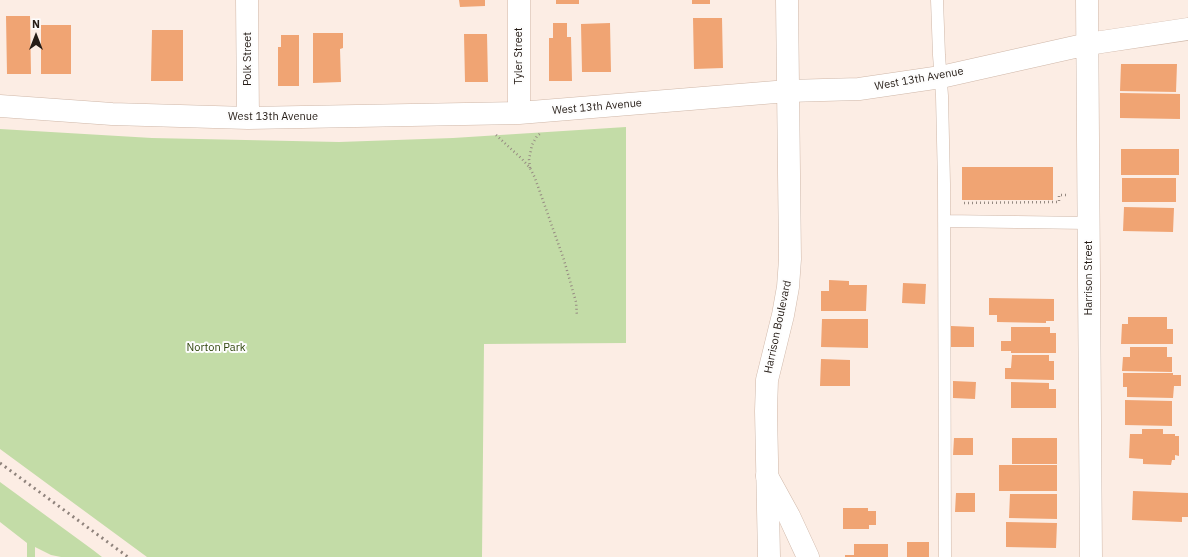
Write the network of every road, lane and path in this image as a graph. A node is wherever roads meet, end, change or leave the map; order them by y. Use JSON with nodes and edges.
{"nodes":[{"id":1,"x":247,"y":0,"type":"edge"},
{"id":2,"x":519,"y":0,"type":"edge"},
{"id":3,"x":787,"y":0,"type":"edge"},
{"id":4,"x":937,"y":0,"type":"edge"},
{"id":5,"x":1087,"y":0,"type":"edge"},
{"id":6,"x":1188,"y":30,"type":"edge"},
{"id":7,"x":1088,"y":44,"type":"junction"},
{"id":8,"x":941,"y":77,"type":"junction"},
{"id":9,"x":788,"y":91,"type":"junction"},
{"id":10,"x":0,"y":106,"type":"edge"},
{"id":11,"x":519,"y":113,"type":"junction"},
{"id":12,"x":248,"y":118,"type":"junction"},
{"id":13,"x":542,"y":132,"type":"dead end"},
{"id":14,"x":495,"y":134,"type":"dead end"},
{"id":15,"x":530,"y":168,"type":"junction"},
{"id":16,"x":1088,"y":195,"type":"junction"},
{"id":17,"x":963,"y":203,"type":"dead end"},
{"id":18,"x":944,"y":221,"type":"junction"},
{"id":19,"x":1088,"y":223,"type":"junction"},
{"id":20,"x":577,"y":316,"type":"dead end"},
{"id":21,"x":767,"y":476,"type":"junction"},
{"id":22,"x":769,"y":557,"type":"edge"},
{"id":23,"x":808,"y":557,"type":"edge"},
{"id":24,"x":945,"y":557,"type":"edge"},
{"id":25,"x":1091,"y":557,"type":"edge"}],
"edges":[{"from":1,"to":12,"type":"street","name":"Polk Street"},
{"from":2,"to":11,"type":"street","name":"Tyler Street"},
{"from":3,"to":9,"type":"street","name":"Harrison Boulevard"},
{"from":4,"to":8,"type":"lane"},
{"from":5,"to":7,"type":"street","name":"Harrison Street"},
{"from":6,"to":7,"type":"street","name":"West 13th Avenue"},
{"from":7,"to":8,"type":"street","name":"West 13th Avenue"},
{"from":7,"to":16,"type":"street","name":"Harrison Street"},
{"from":8,"to":9,"type":"street","name":"West 13th Avenue"},
{"from":8,"to":18,"type":"lane"},
{"from":9,"to":11,"type":"street","name":"West 13th Avenue"},
{"from":9,"to":21,"type":"street","name":"Harrison Boulevard"},
{"from":10,"to":12,"type":"street","name":"West 13th Avenue"},
{"from":11,"to":12,"type":"street","name":"West 13th Avenue"},
{"from":13,"to":15,"type":"path"},
{"from":14,"to":15,"type":"path"},
{"from":15,"to":20,"type":"path"},
{"from":16,"to":17,"type":"path"},
{"from":16,"to":19,"type":"street","name":"Harrison Street"},
{"from":18,"to":19,"type":"lane"},
{"from":18,"to":24,"type":"lane"},
{"from":19,"to":25,"type":"street","name":"Harrison Street"},
{"from":21,"to":22,"type":"street","name":"Harrison Boulevard"},
{"from":21,"to":23,"type":"street"}]}
